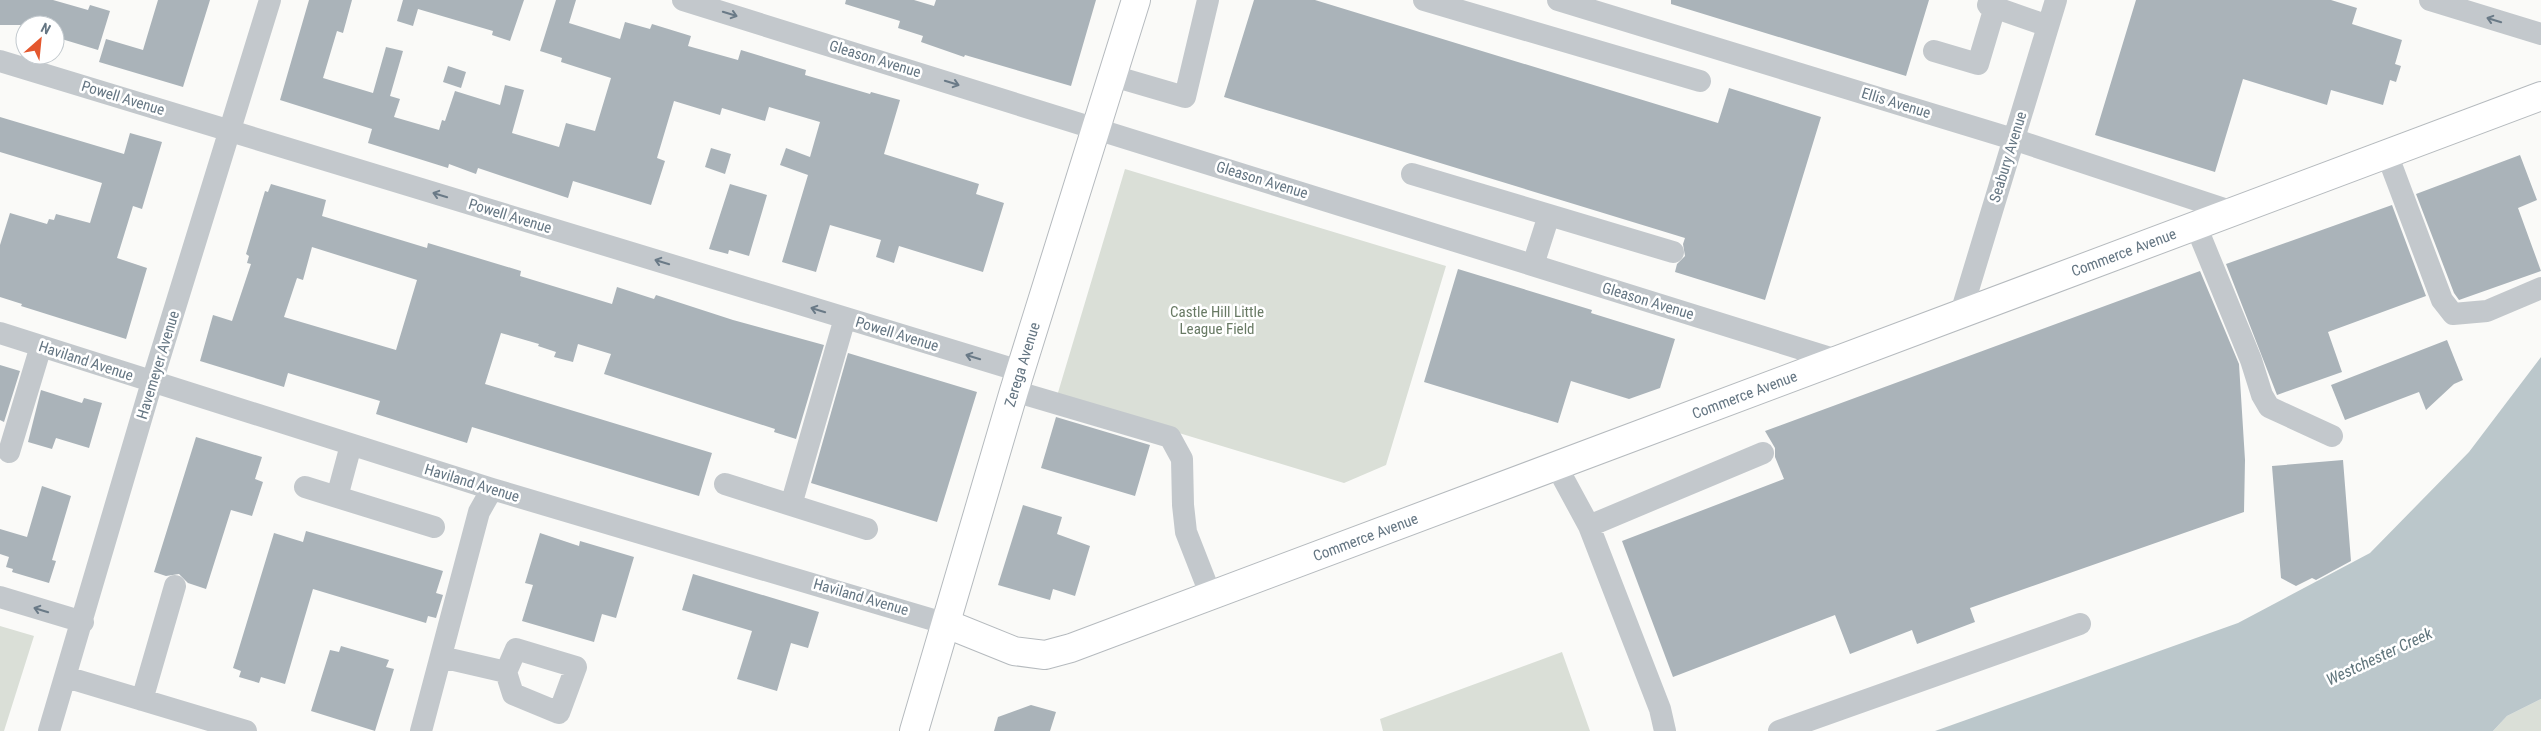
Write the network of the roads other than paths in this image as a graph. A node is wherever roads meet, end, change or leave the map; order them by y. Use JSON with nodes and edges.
{"nodes":[{"id":1,"x":270,"y":0,"type":"edge"},
{"id":2,"x":684,"y":0,"type":"edge"},
{"id":3,"x":1136,"y":0,"type":"edge"},
{"id":4,"x":1208,"y":0,"type":"edge"},
{"id":5,"x":1424,"y":0,"type":"edge"},
{"id":6,"x":1558,"y":0,"type":"edge"},
{"id":7,"x":2056,"y":0,"type":"edge"},
{"id":8,"x":2430,"y":0,"type":"edge"},
{"id":9,"x":1993,"y":4,"type":"edge"},
{"id":10,"x":2048,"y":26,"type":"junction"},
{"id":11,"x":2541,"y":34,"type":"edge"},
{"id":12,"x":1934,"y":51,"type":"dead end"},
{"id":13,"x":0,"y":61,"type":"edge"},
{"id":14,"x":1113,"y":76,"type":"junction"},
{"id":15,"x":1700,"y":80,"type":"dead end"},
{"id":16,"x":2540,"y":100,"type":"edge"},
{"id":17,"x":1097,"y":128,"type":"junction"},
{"id":18,"x":230,"y":131,"type":"junction"},
{"id":19,"x":2013,"y":139,"type":"junction"},
{"id":20,"x":2387,"y":154,"type":"junction"},
{"id":21,"x":1412,"y":174,"type":"dead end"},
{"id":22,"x":2233,"y":212,"type":"junction"},
{"id":23,"x":1548,"y":215,"type":"junction"},
{"id":24,"x":2196,"y":226,"type":"junction"},
{"id":25,"x":1673,"y":252,"type":"dead end"},
{"id":26,"x":1533,"y":265,"type":"junction"},
{"id":27,"x":2541,"y":288,"type":"edge"},
{"id":28,"x":1961,"y":313,"type":"junction"},
{"id":29,"x":845,"y":318,"type":"junction"},
{"id":30,"x":0,"y":333,"type":"edge"},
{"id":31,"x":41,"y":346,"type":"junction"},
{"id":32,"x":1840,"y":361,"type":"junction"},
{"id":33,"x":1017,"y":381,"type":"junction"},
{"id":34,"x":152,"y":382,"type":"junction"},
{"id":35,"x":2332,"y":436,"type":"dead end"},
{"id":36,"x":351,"y":445,"type":"junction"},
{"id":37,"x":9,"y":452,"type":"dead end"},
{"id":38,"x":1763,"y":452,"type":"dead end"},
{"id":39,"x":1557,"y":467,"type":"junction"},
{"id":40,"x":725,"y":484,"type":"dead end"},
{"id":41,"x":305,"y":488,"type":"dead end"},
{"id":42,"x":492,"y":489,"type":"junction"},
{"id":43,"x":337,"y":496,"type":"junction"},
{"id":44,"x":791,"y":505,"type":"junction"},
{"id":45,"x":1590,"y":526,"type":"junction"},
{"id":46,"x":434,"y":527,"type":"dead end"},
{"id":47,"x":867,"y":529,"type":"dead end"},
{"id":48,"x":175,"y":586,"type":"dead end"},
{"id":49,"x":1211,"y":596,"type":"junction"},
{"id":50,"x":0,"y":597,"type":"edge"},
{"id":51,"x":83,"y":622,"type":"junction"},
{"id":52,"x":947,"y":624,"type":"junction"},
{"id":53,"x":2080,"y":624,"type":"dead end"},
{"id":54,"x":441,"y":657,"type":"junction"},
{"id":55,"x":506,"y":672,"type":"dead end"},
{"id":56,"x":66,"y":677,"type":"junction"},
{"id":57,"x":142,"y":700,"type":"junction"},
{"id":58,"x":49,"y":731,"type":"edge"},
{"id":59,"x":246,"y":731,"type":"edge"},
{"id":60,"x":421,"y":731,"type":"edge"},
{"id":61,"x":914,"y":731,"type":"edge"},
{"id":62,"x":1665,"y":731,"type":"edge"},
{"id":63,"x":1779,"y":731,"type":"edge"}],
"edges":[{"from":1,"to":18,"type":"street","name":"Havemeyer Avenue"},
{"from":2,"to":17,"type":"street","name":"Gleason Avenue","one_way":true},
{"from":3,"to":14,"type":"main road","name":"Zerega Avenue"},
{"from":4,"to":14,"type":"street"},
{"from":5,"to":15,"type":"street"},
{"from":6,"to":19,"type":"street","name":"Ellis Avenue"},
{"from":7,"to":10,"type":"street","name":"Seabury Avenue"},
{"from":11,"to":8,"type":"street","one_way":true},
{"from":9,"to":10,"type":"street"},
{"from":9,"to":12,"type":"street"},
{"from":10,"to":19,"type":"street","name":"Seabury Avenue"},
{"from":13,"to":18,"type":"street","name":"Powell Avenue"},
{"from":14,"to":17,"type":"main road","name":"Zerega Avenue"},
{"from":16,"to":20,"type":"main road","name":"Commerce Avenue"},
{"from":17,"to":26,"type":"street","name":"Gleason Avenue"},
{"from":17,"to":33,"type":"main road","name":"Zerega Avenue"},
{"from":29,"to":18,"type":"street","name":"Powell Avenue","one_way":true},
{"from":18,"to":34,"type":"street","name":"Havemeyer Avenue"},
{"from":19,"to":22,"type":"street","name":"Ellis Avenue"},
{"from":19,"to":28,"type":"street","name":"Seabury Avenue"},
{"from":20,"to":22,"type":"main road","name":"Commerce Avenue"},
{"from":20,"to":27,"type":"street"},
{"from":21,"to":23,"type":"street"},
{"from":22,"to":24,"type":"main road","name":"Commerce Avenue"},
{"from":23,"to":25,"type":"street"},
{"from":23,"to":26,"type":"street"},
{"from":24,"to":28,"type":"main road","name":"Commerce Avenue"},
{"from":24,"to":35,"type":"street"},
{"from":26,"to":32,"type":"street","name":"Gleason Avenue"},
{"from":28,"to":32,"type":"main road","name":"Commerce Avenue"},
{"from":33,"to":29,"type":"street","name":"Powell Avenue","one_way":true},
{"from":29,"to":44,"type":"street"},
{"from":30,"to":31,"type":"street","name":"Haviland Avenue"},
{"from":31,"to":34,"type":"street","name":"Haviland Avenue"},
{"from":31,"to":37,"type":"street"},
{"from":32,"to":39,"type":"main road","name":"Commerce Avenue"},
{"from":33,"to":49,"type":"street","name":"Powell Avenue"},
{"from":33,"to":52,"type":"main road","name":"Zerega Avenue"},
{"from":34,"to":36,"type":"street","name":"Haviland Avenue"},
{"from":34,"to":51,"type":"street","name":"Havemeyer Avenue"},
{"from":36,"to":42,"type":"street","name":"Haviland Avenue"},
{"from":36,"to":43,"type":"street"},
{"from":38,"to":45,"type":"street"},
{"from":39,"to":45,"type":"street"},
{"from":39,"to":49,"type":"main road","name":"Commerce Avenue"},
{"from":40,"to":44,"type":"street"},
{"from":41,"to":43,"type":"street"},
{"from":42,"to":52,"type":"street","name":"Haviland Avenue"},
{"from":42,"to":54,"type":"street"},
{"from":43,"to":46,"type":"street"},
{"from":44,"to":47,"type":"street"},
{"from":45,"to":62,"type":"street"},
{"from":48,"to":57,"type":"street"},
{"from":49,"to":52,"type":"main road","name":"Commerce Avenue"},
{"from":51,"to":50,"type":"street","one_way":true},
{"from":51,"to":56,"type":"street","name":"Havemeyer Avenue"},
{"from":52,"to":61,"type":"main road","name":"Zerega Avenue"},
{"from":53,"to":63,"type":"street"},
{"from":54,"to":55,"type":"street"},
{"from":54,"to":60,"type":"street"},
{"from":56,"to":57,"type":"street"},
{"from":56,"to":58,"type":"street","name":"Havemeyer Avenue"},
{"from":57,"to":59,"type":"street"}]}
